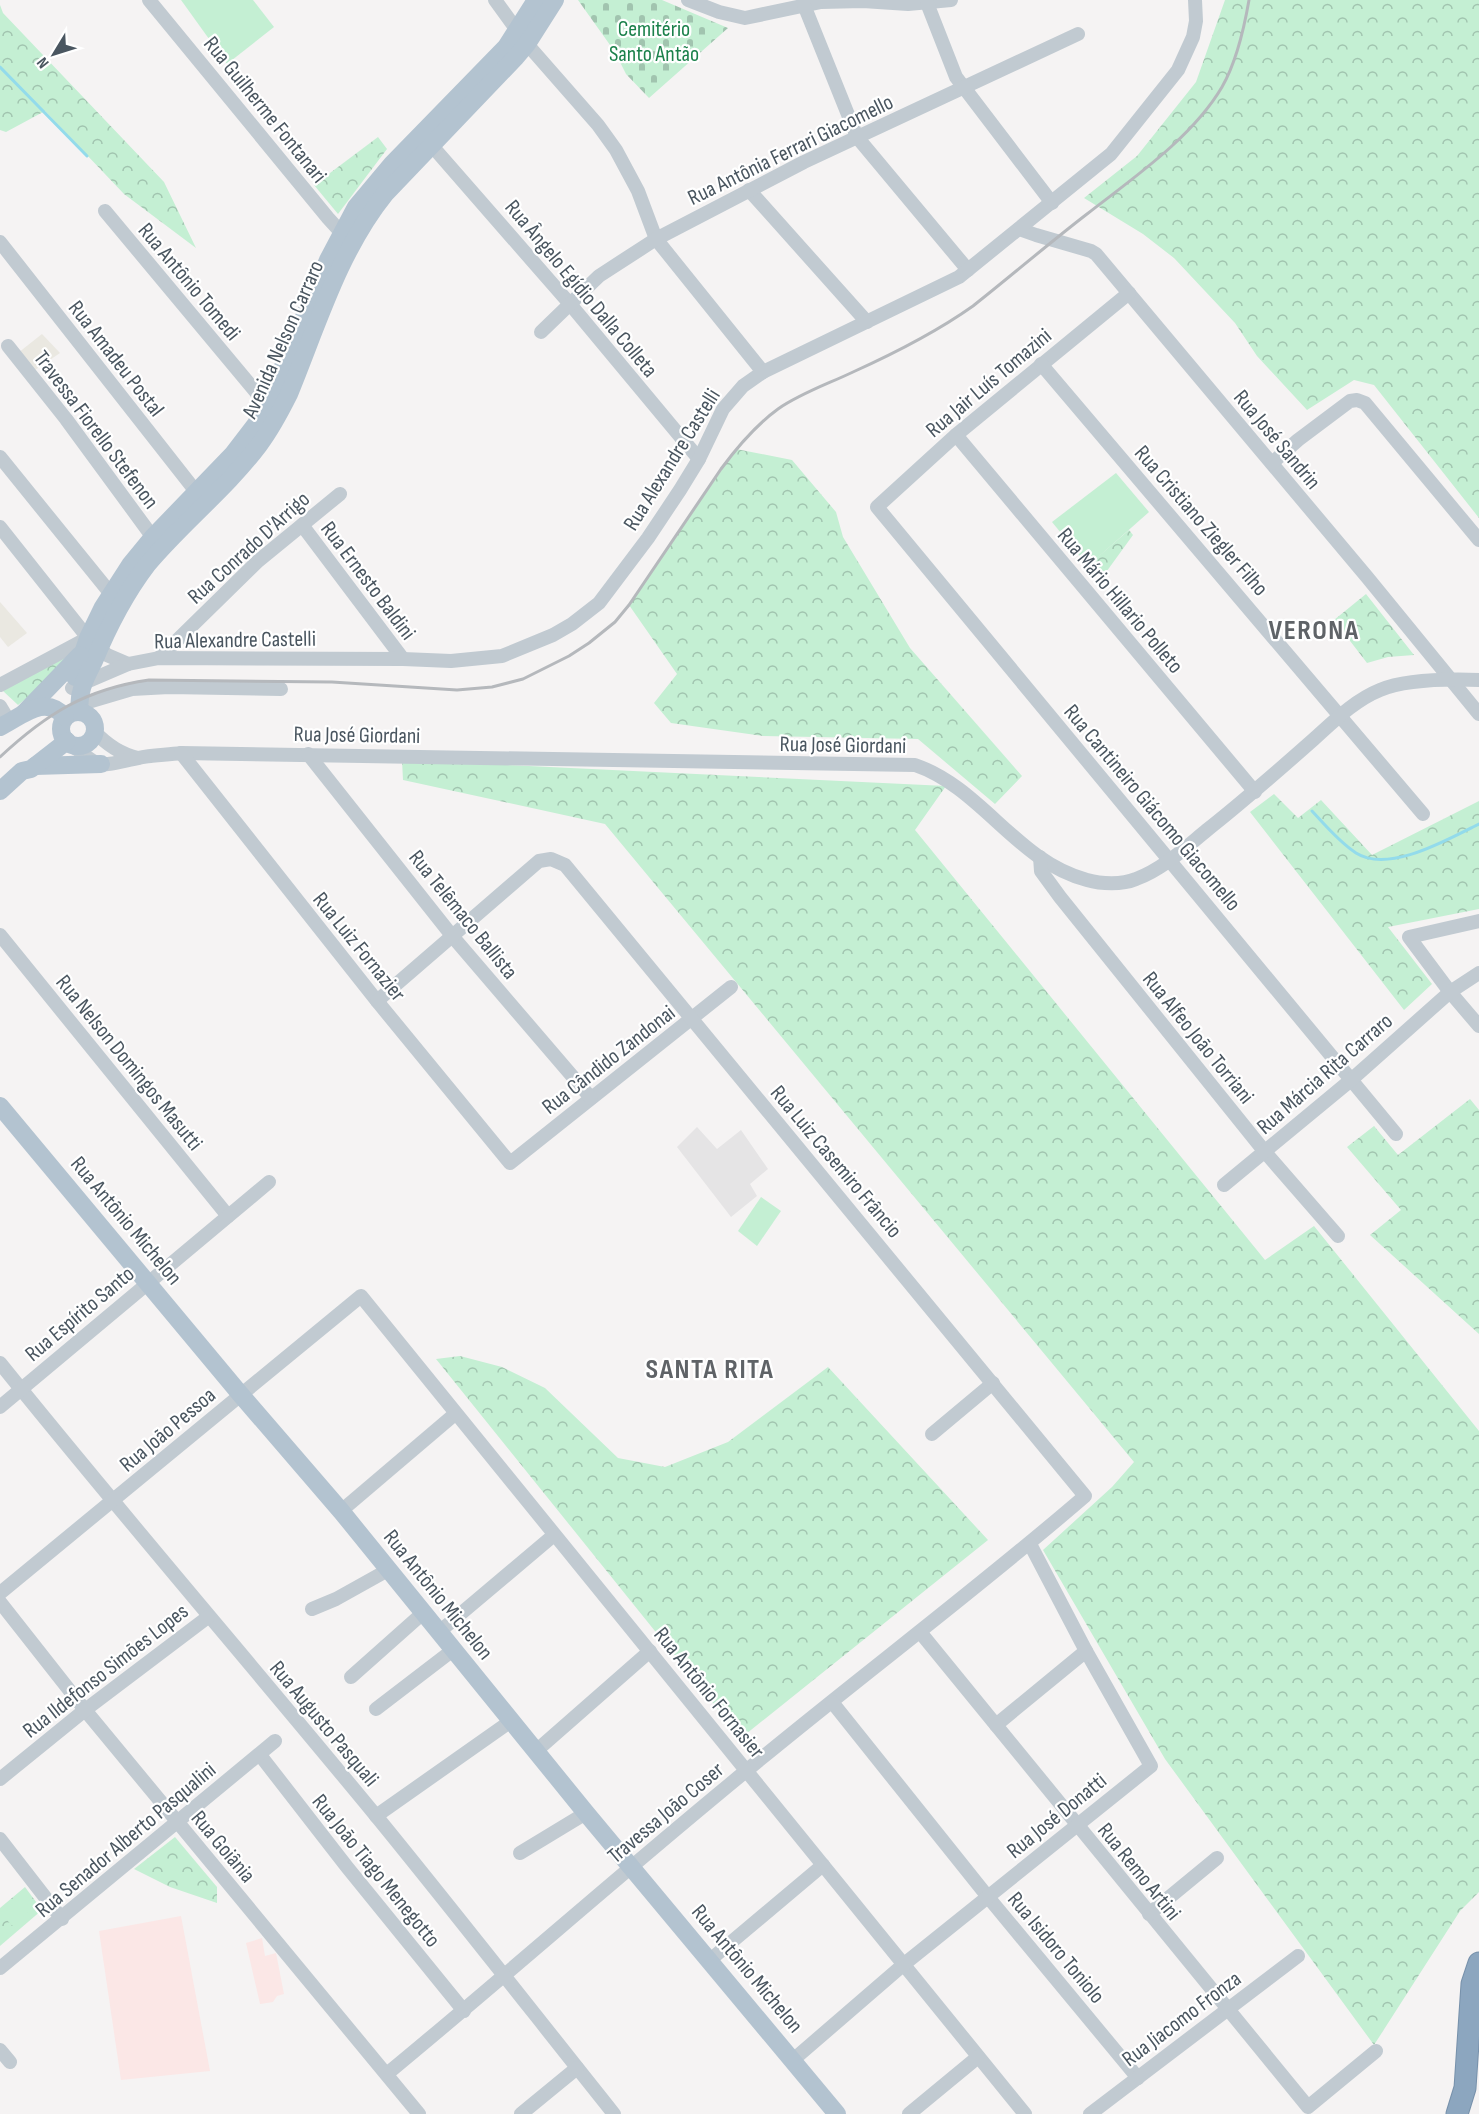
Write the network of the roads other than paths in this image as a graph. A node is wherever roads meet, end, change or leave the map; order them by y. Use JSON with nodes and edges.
{"nodes":[{"id":1,"x":149,"y":0,"type":"edge"},
{"id":2,"x":495,"y":0,"type":"edge"},
{"id":3,"x":536,"y":0,"type":"edge"},
{"id":4,"x":555,"y":0,"type":"edge"},
{"id":5,"x":688,"y":0,"type":"edge"},
{"id":6,"x":951,"y":0,"type":"edge"},
{"id":7,"x":1195,"y":0,"type":"edge"},
{"id":8,"x":927,"y":3,"type":"junction"},
{"id":9,"x":804,"y":5,"type":"junction"},
{"id":10,"x":1078,"y":34,"type":"dead end"},
{"id":11,"x":522,"y":38,"type":"junction"},
{"id":12,"x":963,"y":88,"type":"junction"},
{"id":13,"x":857,"y":137,"type":"junction"},
{"id":14,"x":427,"y":140,"type":"junction"},
{"id":15,"x":749,"y":190,"type":"junction"},
{"id":16,"x":1052,"y":203,"type":"junction"},
{"id":17,"x":105,"y":211,"type":"dead end"},
{"id":18,"x":1019,"y":228,"type":"junction"},
{"id":19,"x":346,"y":238,"type":"junction"},
{"id":20,"x":656,"y":239,"type":"junction"},
{"id":21,"x":2,"y":245,"type":"edge"},
{"id":22,"x":968,"y":270,"type":"junction"},
{"id":23,"x":1129,"y":293,"type":"junction"},
{"id":24,"x":570,"y":304,"type":"junction"},
{"id":25,"x":867,"y":322,"type":"junction"},
{"id":26,"x":541,"y":332,"type":"dead end"},
{"id":27,"x":8,"y":346,"type":"dead end"},
{"id":28,"x":1041,"y":364,"type":"junction"},
{"id":29,"x":763,"y":372,"type":"junction"},
{"id":30,"x":272,"y":411,"type":"junction"},
{"id":31,"x":956,"y":435,"type":"junction"},
{"id":32,"x":0,"y":457,"type":"edge"},
{"id":33,"x":699,"y":459,"type":"junction"},
{"id":34,"x":1272,"y":463,"type":"junction"},
{"id":35,"x":340,"y":494,"type":"dead end"},
{"id":36,"x":201,"y":499,"type":"junction"},
{"id":37,"x":877,"y":507,"type":"joint"},
{"id":38,"x":302,"y":525,"type":"junction"},
{"id":39,"x":0,"y":527,"type":"edge"},
{"id":40,"x":1479,"y":540,"type":"edge"},
{"id":41,"x":158,"y":543,"type":"junction"},
{"id":42,"x":111,"y":594,"type":"junction"},
{"id":43,"x":90,"y":646,"type":"junction"},
{"id":44,"x":159,"y":658,"type":"junction"},
{"id":45,"x":403,"y":659,"type":"junction"},
{"id":46,"x":128,"y":664,"type":"junction"},
{"id":47,"x":1449,"y":679,"type":"junction"},
{"id":48,"x":1479,"y":680,"type":"edge"},
{"id":49,"x":0,"y":685,"type":"edge"},
{"id":50,"x":281,"y":689,"type":"dead end"},
{"id":51,"x":0,"y":706,"type":"edge"},
{"id":52,"x":24,"y":713,"type":"junction"},
{"id":53,"x":1479,"y":714,"type":"edge"},
{"id":54,"x":72,"y":715,"type":"junction"},
{"id":55,"x":1341,"y":715,"type":"junction"},
{"id":56,"x":3,"y":726,"type":"edge"},
{"id":57,"x":94,"y":731,"type":"junction"},
{"id":58,"x":181,"y":753,"type":"junction"},
{"id":59,"x":308,"y":754,"type":"junction"},
{"id":60,"x":138,"y":758,"type":"junction"},
{"id":61,"x":101,"y":764,"type":"junction"},
{"id":62,"x":29,"y":769,"type":"junction"},
{"id":63,"x":0,"y":790,"type":"edge"},
{"id":64,"x":1254,"y":792,"type":"junction"},
{"id":65,"x":1423,"y":814,"type":"dead end"},
{"id":66,"x":1040,"y":857,"type":"junction"},
{"id":67,"x":1170,"y":861,"type":"junction"},
{"id":68,"x":1479,"y":921,"type":"edge"},
{"id":69,"x":0,"y":935,"type":"edge"},
{"id":70,"x":453,"y":937,"type":"junction"},
{"id":71,"x":1479,"y":973,"type":"edge"},
{"id":72,"x":731,"y":987,"type":"dead end"},
{"id":73,"x":1450,"y":992,"type":"junction"},
{"id":74,"x":377,"y":1001,"type":"junction"},
{"id":75,"x":692,"y":1019,"type":"junction"},
{"id":76,"x":1479,"y":1026,"type":"edge"},
{"id":77,"x":1351,"y":1080,"type":"junction"},
{"id":78,"x":591,"y":1098,"type":"junction"},
{"id":79,"x":0,"y":1106,"type":"edge"},
{"id":80,"x":1396,"y":1134,"type":"dead end"},
{"id":81,"x":1265,"y":1152,"type":"junction"},
{"id":82,"x":510,"y":1163,"type":"joint"},
{"id":83,"x":269,"y":1182,"type":"dead end"},
{"id":84,"x":1224,"y":1185,"type":"dead end"},
{"id":85,"x":228,"y":1216,"type":"junction"},
{"id":86,"x":1338,"y":1236,"type":"dead end"},
{"id":87,"x":147,"y":1282,"type":"junction"},
{"id":88,"x":361,"y":1296,"type":"joint"},
{"id":89,"x":0,"y":1363,"type":"edge"},
{"id":90,"x":993,"y":1383,"type":"junction"},
{"id":91,"x":21,"y":1390,"type":"junction"},
{"id":92,"x":241,"y":1395,"type":"junction"},
{"id":93,"x":0,"y":1407,"type":"edge"},
{"id":94,"x":455,"y":1414,"type":"junction"},
{"id":95,"x":932,"y":1434,"type":"dead end"},
{"id":96,"x":1085,"y":1496,"type":"joint"},
{"id":97,"x":113,"y":1501,"type":"junction"},
{"id":98,"x":340,"y":1511,"type":"junction"},
{"id":99,"x":554,"y":1534,"type":"junction"},
{"id":100,"x":1030,"y":1544,"type":"junction"},
{"id":101,"x":388,"y":1570,"type":"junction"},
{"id":102,"x":0,"y":1593,"type":"edge"},
{"id":103,"x":0,"y":1602,"type":"edge"},
{"id":104,"x":312,"y":1610,"type":"dead end"},
{"id":105,"x":423,"y":1613,"type":"junction"},
{"id":106,"x":208,"y":1617,"type":"junction"},
{"id":107,"x":439,"y":1632,"type":"junction"},
{"id":108,"x":920,"y":1632,"type":"junction"},
{"id":109,"x":453,"y":1650,"type":"junction"},
{"id":110,"x":650,"y":1651,"type":"junction"},
{"id":111,"x":1086,"y":1651,"type":"junction"},
{"id":112,"x":351,"y":1677,"type":"dead end"},
{"id":113,"x":832,"y":1702,"type":"junction"},
{"id":114,"x":376,"y":1709,"type":"dead end"},
{"id":115,"x":85,"y":1710,"type":"junction"},
{"id":116,"x":511,"y":1721,"type":"junction"},
{"id":117,"x":996,"y":1725,"type":"junction"},
{"id":118,"x":275,"y":1741,"type":"dead end"},
{"id":119,"x":536,"y":1751,"type":"junction"},
{"id":120,"x":260,"y":1755,"type":"junction"},
{"id":121,"x":746,"y":1770,"type":"junction"},
{"id":122,"x":0,"y":1779,"type":"edge"},
{"id":123,"x":586,"y":1813,"type":"junction"},
{"id":124,"x":376,"y":1816,"type":"junction"},
{"id":125,"x":177,"y":1821,"type":"junction"},
{"id":126,"x":1076,"y":1825,"type":"junction"},
{"id":127,"x":0,"y":1839,"type":"edge"},
{"id":128,"x":520,"y":1853,"type":"dead end"},
{"id":129,"x":1217,"y":1857,"type":"dead end"},
{"id":130,"x":823,"y":1865,"type":"junction"},
{"id":131,"x":632,"y":1867,"type":"junction"},
{"id":132,"x":988,"y":1897,"type":"junction"},
{"id":133,"x":1149,"y":1914,"type":"junction"},
{"id":134,"x":62,"y":1919,"type":"junction"},
{"id":135,"x":1298,"y":1956,"type":"dead end"},
{"id":136,"x":710,"y":1960,"type":"junction"},
{"id":137,"x":1479,"y":1963,"type":"edge"},
{"id":138,"x":903,"y":1965,"type":"junction"},
{"id":139,"x":0,"y":1968,"type":"edge"},
{"id":140,"x":506,"y":1976,"type":"junction"},
{"id":141,"x":1227,"y":2009,"type":"junction"},
{"id":142,"x":464,"y":2011,"type":"junction"},
{"id":143,"x":0,"y":2050,"type":"edge"},
{"id":144,"x":1376,"y":2052,"type":"dead end"},
{"id":145,"x":978,"y":2057,"type":"junction"},
{"id":146,"x":793,"y":2060,"type":"junction"},
{"id":147,"x":10,"y":2062,"type":"dead end"},
{"id":148,"x":577,"y":2068,"type":"junction"},
{"id":149,"x":388,"y":2073,"type":"junction"},
{"id":150,"x":1138,"y":2078,"type":"junction"},
{"id":151,"x":420,"y":2114,"type":"edge"},
{"id":152,"x":521,"y":2114,"type":"edge"},
{"id":153,"x":614,"y":2114,"type":"edge"},
{"id":154,"x":837,"y":2114,"type":"edge"},
{"id":155,"x":909,"y":2114,"type":"edge"},
{"id":156,"x":1025,"y":2114,"type":"edge"},
{"id":157,"x":1090,"y":2114,"type":"edge"},
{"id":158,"x":1457,"y":2114,"type":"edge"}],
"edges":[{"from":1,"to":19,"type":"street","name":"Rua Guilherme Fontanari"},
{"from":2,"to":11,"type":"street"},
{"from":3,"to":11,"type":"main road","name":"Avenida Nelson Carraro"},
{"from":4,"to":11,"type":"main road","name":"Avenida Nelson Carraro"},
{"from":5,"to":9,"type":"street"},
{"from":6,"to":8,"type":"street"},
{"from":7,"to":16,"type":"street","name":"Rua Alexandre Castelli"},
{"from":8,"to":9,"type":"street"},
{"from":8,"to":12,"type":"street"},
{"from":9,"to":13,"type":"street"},
{"from":10,"to":12,"type":"street","name":"Rua Antônia Ferrari Giacomello"},
{"from":11,"to":14,"type":"main road","name":"Avenida Nelson Carraro"},
{"from":11,"to":20,"type":"street"},
{"from":12,"to":13,"type":"street","name":"Rua Antônia Ferrari Giacomello"},
{"from":12,"to":16,"type":"street"},
{"from":13,"to":15,"type":"street","name":"Rua Antônia Ferrari Giacomello"},
{"from":13,"to":22,"type":"street"},
{"from":14,"to":19,"type":"main road","name":"Avenida Nelson Carraro"},
{"from":14,"to":24,"type":"street","name":"Rua Ângelo Egídio Dalla Colleta"},
{"from":15,"to":20,"type":"street","name":"Rua Antônia Ferrari Giacomello"},
{"from":15,"to":25,"type":"street"},
{"from":16,"to":18,"type":"street","name":"Rua Alexandre Castelli"},
{"from":17,"to":30,"type":"street","name":"Rua Antônio Tomedi"},
{"from":18,"to":22,"type":"street","name":"Rua Alexandre Castelli"},
{"from":18,"to":23,"type":"street","name":"Rua José Sandrin"},
{"from":19,"to":30,"type":"main road","name":"Avenida Nelson Carraro"},
{"from":20,"to":24,"type":"street","name":"Rua Antônia Ferrari Giacomello"},
{"from":20,"to":29,"type":"street"},
{"from":21,"to":36,"type":"street","name":"Rua Amadeu Postal"},
{"from":22,"to":25,"type":"street","name":"Rua Alexandre Castelli"},
{"from":23,"to":28,"type":"street","name":"Rua Jair Luís Tomazini"},
{"from":23,"to":34,"type":"street","name":"Rua José Sandrin"},
{"from":24,"to":26,"type":"street","name":"Rua Antônia Ferrari Giacomello"},
{"from":24,"to":33,"type":"street","name":"Rua Ângelo Egídio Dalla Colleta"},
{"from":25,"to":29,"type":"street","name":"Rua Alexandre Castelli"},
{"from":27,"to":41,"type":"street","name":"Travessa Fiorello Stefenon"},
{"from":28,"to":31,"type":"street","name":"Rua Jair Luís Tomazini"},
{"from":28,"to":55,"type":"street","name":"Rua Cristiano Ziegler Filho"},
{"from":29,"to":33,"type":"street","name":"Rua Alexandre Castelli"},
{"from":30,"to":36,"type":"main road","name":"Avenida Nelson Carraro"},
{"from":31,"to":37,"type":"street","name":"Rua Jair Luís Tomazini"},
{"from":31,"to":64,"type":"street","name":"Rua Mário Hillario Polleto"},
{"from":32,"to":42,"type":"street"},
{"from":33,"to":45,"type":"street","name":"Rua Alexandre Castelli"},
{"from":34,"to":40,"type":"street"},
{"from":34,"to":47,"type":"street","name":"Rua José Sandrin"},
{"from":35,"to":38,"type":"street","name":"Rua Conrado D'Arrigo"},
{"from":36,"to":41,"type":"main road","name":"Avenida Nelson Carraro"},
{"from":37,"to":67,"type":"street","name":"Rua Cantineiro Giácomo Giacomello"},
{"from":38,"to":44,"type":"street","name":"Rua Conrado D'Arrigo"},
{"from":38,"to":45,"type":"street","name":"Rua Ernesto Baldini"},
{"from":39,"to":43,"type":"street"},
{"from":41,"to":42,"type":"main road","name":"Avenida Nelson Carraro"},
{"from":41,"to":43,"type":"main road","name":"Avenida Nelson Carraro"},
{"from":42,"to":43,"type":"main road","name":"Avenida Nelson Carraro"},
{"from":43,"to":46,"type":"street","name":"Rua Alexandre Castelli"},
{"from":43,"to":49,"type":"street"},
{"from":43,"to":52,"type":"main road"},
{"from":43,"to":54,"type":"main road","name":"Avenida Nelson Carraro"},
{"from":44,"to":45,"type":"street","name":"Rua Alexandre Castelli"},
{"from":44,"to":46,"type":"street","name":"Rua Alexandre Castelli"},
{"from":46,"to":54,"type":"street","name":"Rua Alexandre Castelli"},
{"from":47,"to":48,"type":"street","name":"Rua José Giordani"},
{"from":47,"to":53,"type":"street","name":"Rua José Sandrin"},
{"from":47,"to":55,"type":"street","name":"Rua José Giordani"},
{"from":50,"to":54,"type":"street"},
{"from":51,"to":56,"type":"street"},
{"from":52,"to":54,"type":"main road"},
{"from":52,"to":56,"type":"main road"},
{"from":54,"to":57,"type":"main road"},
{"from":54,"to":57,"type":"main road"},
{"from":54,"to":61,"type":"street"},
{"from":54,"to":62,"type":"main road"},
{"from":55,"to":64,"type":"street","name":"Rua José Giordani"},
{"from":55,"to":65,"type":"street","name":"Rua Cristiano Ziegler Filho"},
{"from":57,"to":60,"type":"street"},
{"from":58,"to":59,"type":"street","name":"Rua José Giordani"},
{"from":58,"to":60,"type":"street","name":"Rua José Giordani"},
{"from":58,"to":74,"type":"street","name":"Rua Luiz Fornazier"},
{"from":59,"to":66,"type":"street","name":"Rua José Giordani"},
{"from":59,"to":70,"type":"street","name":"Rua Telêmaco Ballista"},
{"from":60,"to":61,"type":"street","name":"Rua José Giordani"},
{"from":61,"to":62,"type":"main road"},
{"from":62,"to":63,"type":"main road"},
{"from":64,"to":67,"type":"street","name":"Rua José Giordani"},
{"from":66,"to":67,"type":"street","name":"Rua José Giordani"},
{"from":66,"to":81,"type":"street","name":"Rua Alfeo João Torriani"},
{"from":67,"to":77,"type":"street","name":"Rua Cantineiro Giácomo Giacomello"},
{"from":68,"to":73,"type":"street"},
{"from":69,"to":85,"type":"street","name":"Rua Nelson Domingos Masutti"},
{"from":70,"to":74,"type":"street"},
{"from":70,"to":75,"type":"street","name":"Rua Luiz Casemiro Frâncio"},
{"from":70,"to":78,"type":"street","name":"Rua Telêmaco Ballista"},
{"from":71,"to":73,"type":"street","name":"Rua Márcia Rita Carraro"},
{"from":72,"to":75,"type":"street","name":"Rua Cândido Zandonai"},
{"from":73,"to":76,"type":"street"},
{"from":73,"to":77,"type":"street","name":"Rua Márcia Rita Carraro"},
{"from":74,"to":82,"type":"street","name":"Rua Luiz Fornazier"},
{"from":75,"to":78,"type":"street","name":"Rua Cândido Zandonai"},
{"from":75,"to":90,"type":"street","name":"Rua Luiz Casemiro Frâncio"},
{"from":77,"to":80,"type":"street","name":"Rua Cantineiro Giácomo Giacomello"},
{"from":77,"to":81,"type":"street","name":"Rua Márcia Rita Carraro"},
{"from":78,"to":82,"type":"street","name":"Rua Cândido Zandonai"},
{"from":79,"to":87,"type":"main road","name":"Rua Antônio Michelon"},
{"from":81,"to":84,"type":"street","name":"Rua Márcia Rita Carraro"},
{"from":81,"to":86,"type":"street","name":"Rua Alfeo João Torriani"},
{"from":83,"to":85,"type":"street","name":"Rua Espírito Santo"},
{"from":85,"to":87,"type":"street","name":"Rua Espírito Santo"},
{"from":87,"to":91,"type":"street","name":"Rua Espírito Santo"},
{"from":87,"to":92,"type":"main road","name":"Rua Antônio Michelon"},
{"from":88,"to":92,"type":"street","name":"Rua João Pessoa"},
{"from":88,"to":94,"type":"street","name":"Rua Antônio Fornasier"},
{"from":89,"to":91,"type":"street","name":"Rua Augusto Pasquali"},
{"from":90,"to":95,"type":"street"},
{"from":90,"to":96,"type":"street","name":"Rua Luiz Casemiro Frâncio"},
{"from":91,"to":93,"type":"street","name":"Rua Espírito Santo"},
{"from":91,"to":97,"type":"street","name":"Rua Augusto Pasquali"},
{"from":92,"to":97,"type":"street","name":"Rua João Pessoa"},
{"from":92,"to":98,"type":"main road","name":"Rua Antônio Michelon"},
{"from":94,"to":98,"type":"street"},
{"from":94,"to":99,"type":"street","name":"Rua Antônio Fornasier"},
{"from":96,"to":100,"type":"street","name":"Travessa João Coser"},
{"from":97,"to":102,"type":"street","name":"Rua João Pessoa"},
{"from":97,"to":106,"type":"street","name":"Rua Augusto Pasquali"},
{"from":98,"to":101,"type":"main road","name":"Rua Antônio Michelon"},
{"from":99,"to":107,"type":"street"},
{"from":99,"to":110,"type":"street","name":"Rua Antônio Fornasier"},
{"from":100,"to":108,"type":"street","name":"Travessa João Coser"},
{"from":100,"to":111,"type":"street","name":"Rua José Donatti"},
{"from":101,"to":104,"type":"street"},
{"from":101,"to":105,"type":"main road","name":"Rua Antônio Michelon"},
{"from":103,"to":115,"type":"street","name":"Rua Goiânia"},
{"from":105,"to":107,"type":"main road","name":"Rua Antônio Michelon"},
{"from":105,"to":112,"type":"street"},
{"from":106,"to":115,"type":"street","name":"Rua Ildefonso Simões Lopes"},
{"from":106,"to":124,"type":"street","name":"Rua Augusto Pasquali"},
{"from":107,"to":109,"type":"main road","name":"Rua Antônio Michelon"},
{"from":108,"to":113,"type":"street","name":"Travessa João Coser"},
{"from":108,"to":117,"type":"street","name":"Rua Remo Artini"},
{"from":109,"to":114,"type":"street"},
{"from":109,"to":116,"type":"main road","name":"Rua Antônio Michelon"},
{"from":110,"to":119,"type":"street"},
{"from":110,"to":121,"type":"street","name":"Rua Antônio Fornasier"},
{"from":111,"to":117,"type":"street"},
{"from":111,"to":126,"type":"street","name":"Rua José Donatti"},
{"from":113,"to":121,"type":"street","name":"Travessa João Coser"},
{"from":113,"to":132,"type":"street","name":"Rua Isidoro Toniolo"},
{"from":115,"to":122,"type":"street","name":"Rua Ildefonso Simões Lopes"},
{"from":115,"to":125,"type":"street","name":"Rua Goiânia"},
{"from":116,"to":119,"type":"main road","name":"Rua Antônio Michelon"},
{"from":116,"to":124,"type":"street"},
{"from":117,"to":126,"type":"street","name":"Rua Remo Artini"},
{"from":118,"to":120,"type":"street","name":"Rua Senador Alberto Pasqualini"},
{"from":119,"to":123,"type":"main road","name":"Rua Antônio Michelon"},
{"from":120,"to":125,"type":"street","name":"Rua Senador Alberto Pasqualini"},
{"from":120,"to":142,"type":"street","name":"Rua João Tiago Menegotto"},
{"from":121,"to":130,"type":"street","name":"Rua Antônio Fornasier"},
{"from":121,"to":131,"type":"street","name":"Travessa João Coser"},
{"from":123,"to":128,"type":"street"},
{"from":123,"to":131,"type":"main road","name":"Rua Antônio Michelon"},
{"from":124,"to":140,"type":"street","name":"Rua Augusto Pasquali"},
{"from":125,"to":134,"type":"street","name":"Rua Senador Alberto Pasqualini"},
{"from":125,"to":149,"type":"street","name":"Rua Goiânia"},
{"from":126,"to":132,"type":"street","name":"Rua José Donatti"},
{"from":126,"to":133,"type":"street","name":"Rua Remo Artini"},
{"from":127,"to":134,"type":"street"},
{"from":129,"to":133,"type":"street"},
{"from":130,"to":136,"type":"street"},
{"from":130,"to":138,"type":"street","name":"Rua Antônio Fornasier"},
{"from":131,"to":136,"type":"main road","name":"Rua Antônio Michelon"},
{"from":131,"to":140,"type":"street","name":"Travessa João Coser"},
{"from":132,"to":138,"type":"street","name":"Rua José Donatti"},
{"from":132,"to":150,"type":"street","name":"Rua Isidoro Toniolo"},
{"from":133,"to":141,"type":"street","name":"Rua Remo Artini"},
{"from":134,"to":139,"type":"street","name":"Rua Senador Alberto Pasqualini"},
{"from":135,"to":141,"type":"street","name":"Rua Jiacomo Fronza"},
{"from":136,"to":146,"type":"main road","name":"Rua Antônio Michelon"},
{"from":137,"to":158,"type":"highway"},
{"from":138,"to":145,"type":"street","name":"Rua Antônio Fornasier"},
{"from":138,"to":146,"type":"street","name":"Rua José Donatti"},
{"from":140,"to":142,"type":"street","name":"Travessa João Coser"},
{"from":140,"to":148,"type":"street","name":"Rua Augusto Pasquali"},
{"from":141,"to":144,"type":"street","name":"Rua Remo Artini"},
{"from":141,"to":150,"type":"street","name":"Rua Jiacomo Fronza"},
{"from":142,"to":149,"type":"street","name":"Travessa João Coser"},
{"from":143,"to":147,"type":"street"},
{"from":145,"to":155,"type":"street"},
{"from":145,"to":156,"type":"street","name":"Rua Antônio Fornasier"},
{"from":146,"to":154,"type":"main road","name":"Rua Antônio Michelon"},
{"from":148,"to":152,"type":"street"},
{"from":148,"to":153,"type":"street","name":"Rua Augusto Pasquali"},
{"from":149,"to":151,"type":"street","name":"Rua Goiânia"},
{"from":150,"to":157,"type":"street","name":"Rua Jiacomo Fronza"}]}
